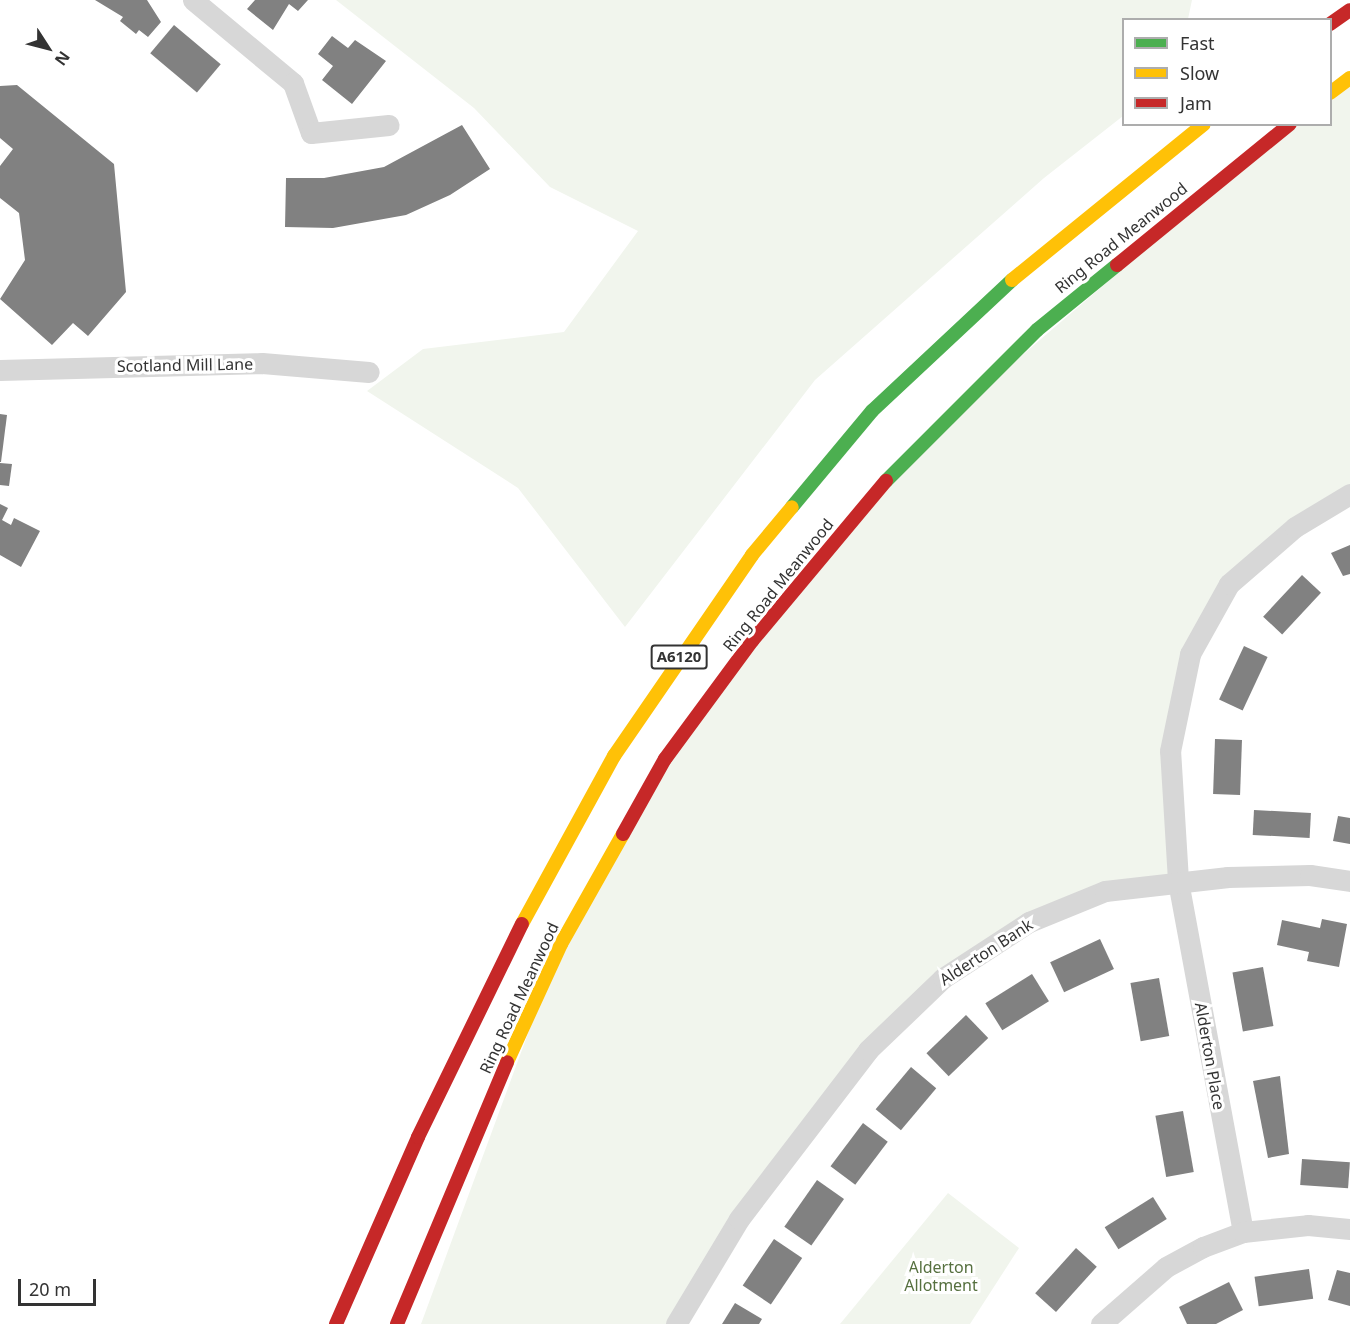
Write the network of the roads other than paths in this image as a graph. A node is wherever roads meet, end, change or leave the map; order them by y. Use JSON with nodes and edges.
{"nodes":[{"id":1,"x":196,"y":1,"type":"edge"},
{"id":2,"x":1350,"y":10,"type":"edge"},
{"id":3,"x":1332,"y":23,"type":"edge"},
{"id":4,"x":1350,"y":78,"type":"edge"},
{"id":5,"x":1332,"y":92,"type":"edge"},
{"id":6,"x":389,"y":125,"type":"dead end"},
{"id":7,"x":1202,"y":126,"type":"edge"},
{"id":8,"x":1288,"y":126,"type":"edge"},
{"id":9,"x":0,"y":370,"type":"edge"},
{"id":10,"x":369,"y":372,"type":"dead end"},
{"id":11,"x":1350,"y":494,"type":"edge"},
{"id":12,"x":1178,"y":880,"type":"junction"},
{"id":13,"x":1350,"y":881,"type":"edge"},
{"id":14,"x":1350,"y":1228,"type":"edge"},
{"id":15,"x":1243,"y":1232,"type":"junction"},
{"id":16,"x":336,"y":1324,"type":"edge"},
{"id":17,"x":397,"y":1324,"type":"edge"},
{"id":18,"x":676,"y":1324,"type":"edge"},
{"id":19,"x":1101,"y":1324,"type":"edge"}],
"edges":[{"from":1,"to":6,"type":"street"},
{"from":2,"to":3,"type":"highway"},
{"from":4,"to":5,"type":"highway"},
{"from":7,"to":16,"type":"highway","name":"Ring Road Meanwood","number":"A6120"},
{"from":8,"to":17,"type":"highway","name":"Ring Road Meanwood","number":"A6120"},
{"from":9,"to":10,"type":"street","name":"Scotland Mill Lane"},
{"from":11,"to":12,"type":"street","name":"Alderton Place"},
{"from":12,"to":13,"type":"street","name":"Alderton Bank"},
{"from":12,"to":15,"type":"street","name":"Alderton Place"},
{"from":12,"to":18,"type":"street","name":"Alderton Bank"},
{"from":14,"to":15,"type":"street"},
{"from":15,"to":19,"type":"street"}]}
